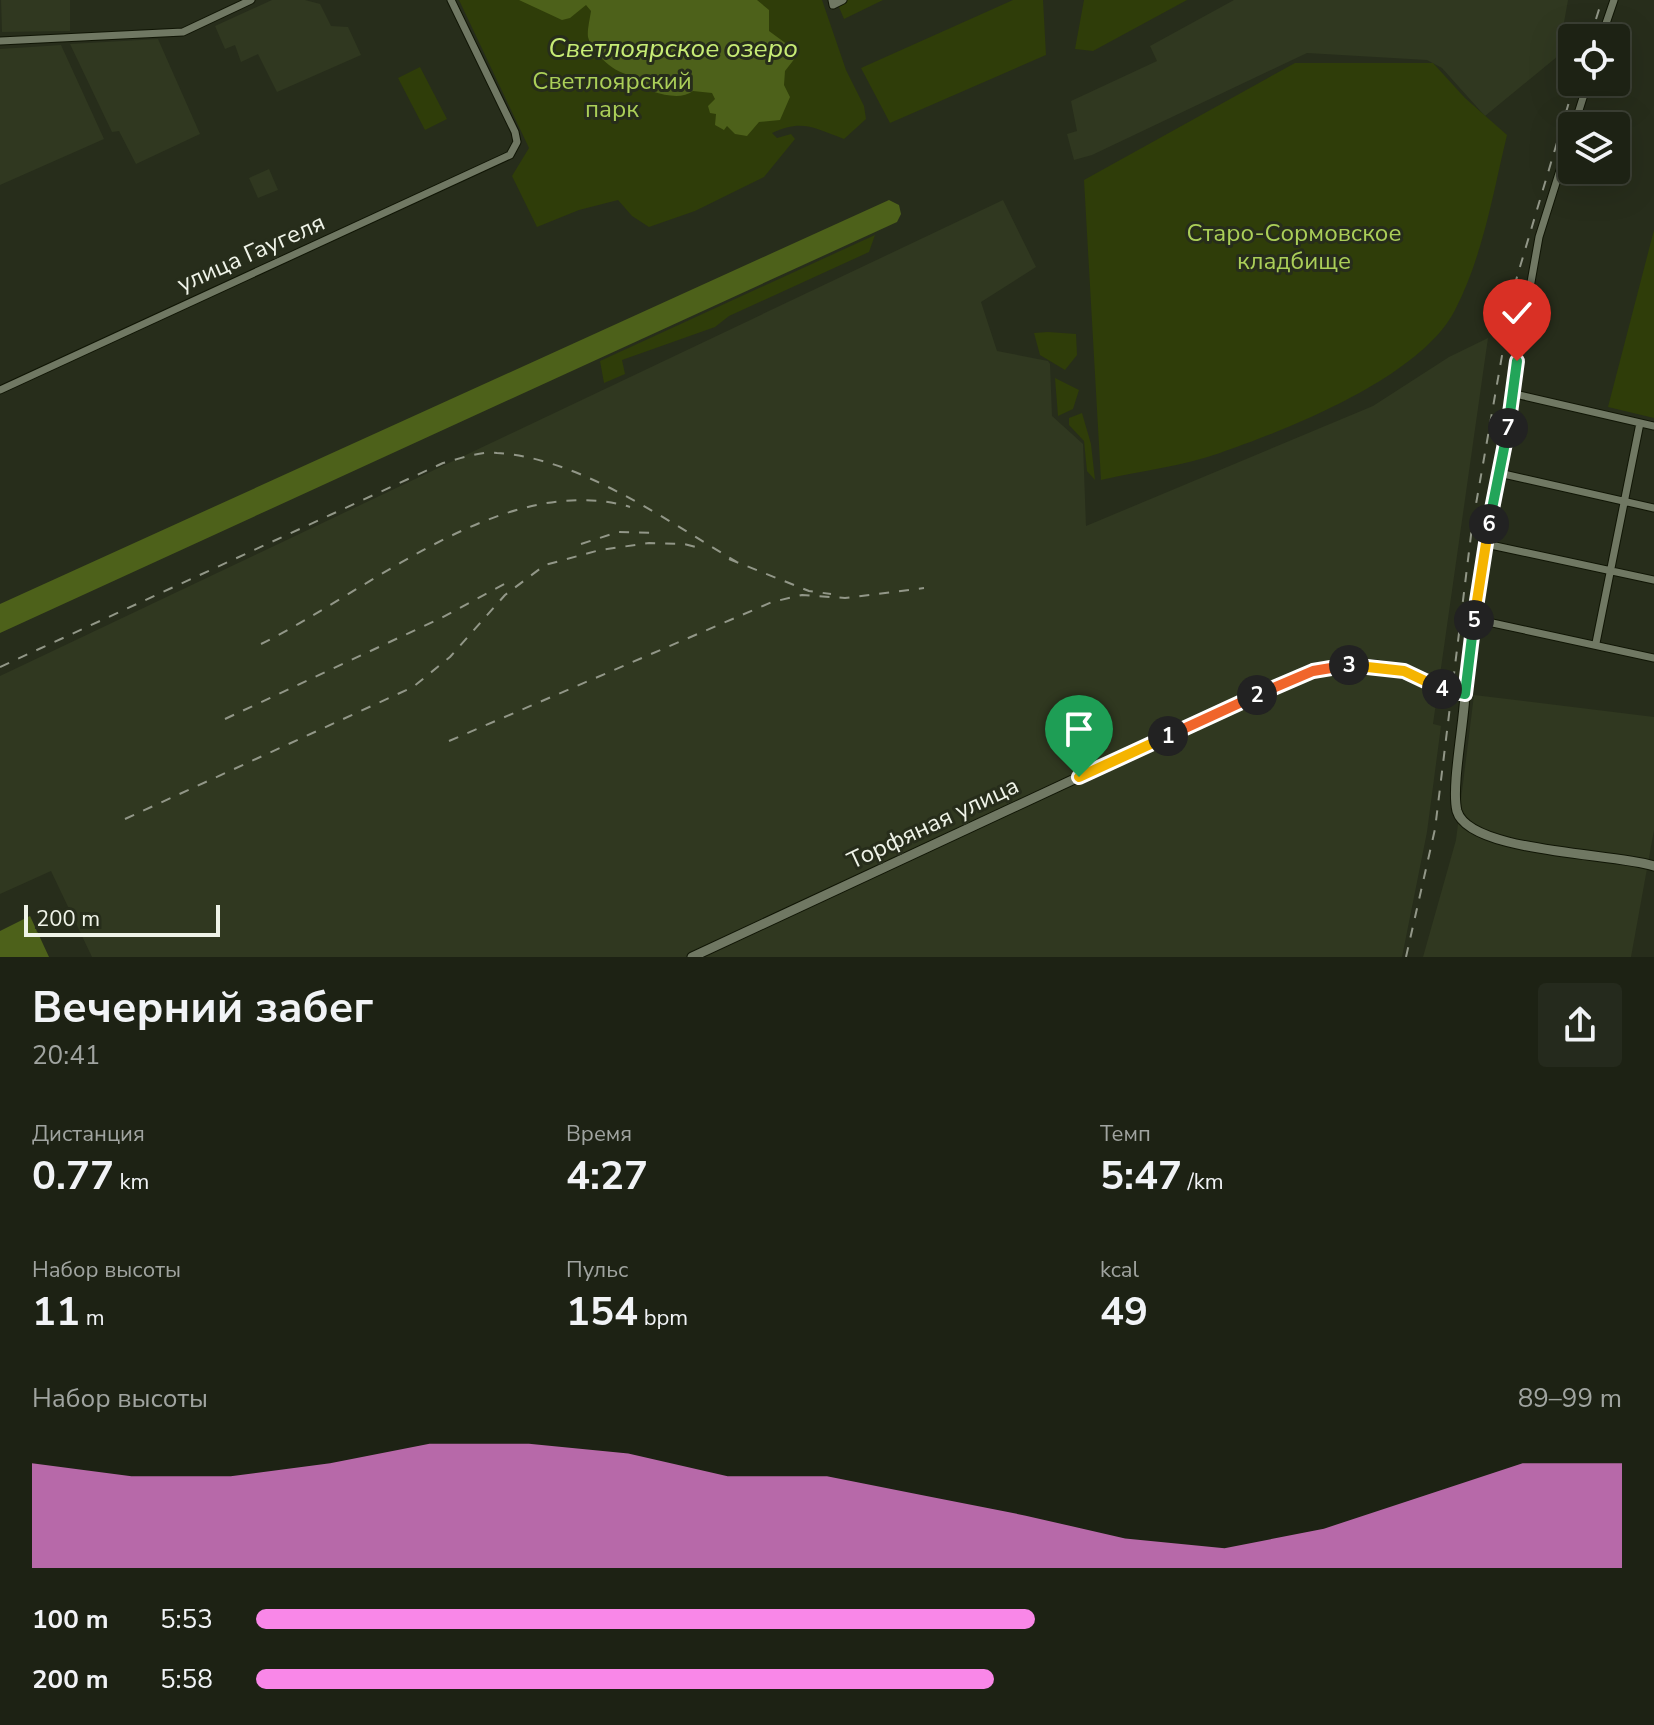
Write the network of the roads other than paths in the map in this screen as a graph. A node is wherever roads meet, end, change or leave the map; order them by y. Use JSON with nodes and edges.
{"nodes":[{"id":1,"x":251,"y":0,"type":"edge"},
{"id":2,"x":451,"y":0,"type":"edge"},
{"id":3,"x":843,"y":0,"type":"edge"},
{"id":4,"x":1614,"y":0,"type":"edge"},
{"id":5,"x":832,"y":2,"type":"edge"},
{"id":6,"x":1606,"y":24,"type":"edge"},
{"id":7,"x":0,"y":41,"type":"edge"},
{"id":8,"x":1558,"y":177,"type":"edge"},
{"id":9,"x":0,"y":390,"type":"edge"},
{"id":10,"x":1515,"y":394,"type":"junction"},
{"id":11,"x":1640,"y":423,"type":"junction"},
{"id":12,"x":1654,"y":426,"type":"edge"},
{"id":13,"x":1499,"y":473,"type":"junction"},
{"id":14,"x":1625,"y":503,"type":"junction"},
{"id":15,"x":1654,"y":508,"type":"edge"},
{"id":16,"x":1486,"y":544,"type":"junction"},
{"id":17,"x":1610,"y":573,"type":"junction"},
{"id":18,"x":1654,"y":580,"type":"edge"},
{"id":19,"x":1474,"y":619,"type":"junction"},
{"id":20,"x":1596,"y":643,"type":"junction"},
{"id":21,"x":1654,"y":658,"type":"edge"},
{"id":22,"x":1465,"y":694,"type":"junction"},
{"id":23,"x":1654,"y":866,"type":"edge"},
{"id":24,"x":692,"y":957,"type":"edge"}],
"edges":[{"from":1,"to":7,"type":"street"},
{"from":2,"to":9,"type":"street","name":"улица Гаугеля"},
{"from":3,"to":5,"type":"street"},
{"from":4,"to":6,"type":"street"},
{"from":8,"to":10,"type":"street"},
{"from":10,"to":11,"type":"street"},
{"from":10,"to":13,"type":"street"},
{"from":11,"to":12,"type":"street"},
{"from":11,"to":14,"type":"street"},
{"from":13,"to":14,"type":"street"},
{"from":13,"to":16,"type":"street"},
{"from":14,"to":15,"type":"street"},
{"from":14,"to":17,"type":"street"},
{"from":16,"to":17,"type":"street"},
{"from":16,"to":19,"type":"street"},
{"from":17,"to":18,"type":"street"},
{"from":17,"to":20,"type":"street"},
{"from":19,"to":20,"type":"street"},
{"from":19,"to":22,"type":"street"},
{"from":20,"to":21,"type":"street"},
{"from":22,"to":23,"type":"street"},
{"from":22,"to":24,"type":"street","name":"Торфяная улица"}]}
